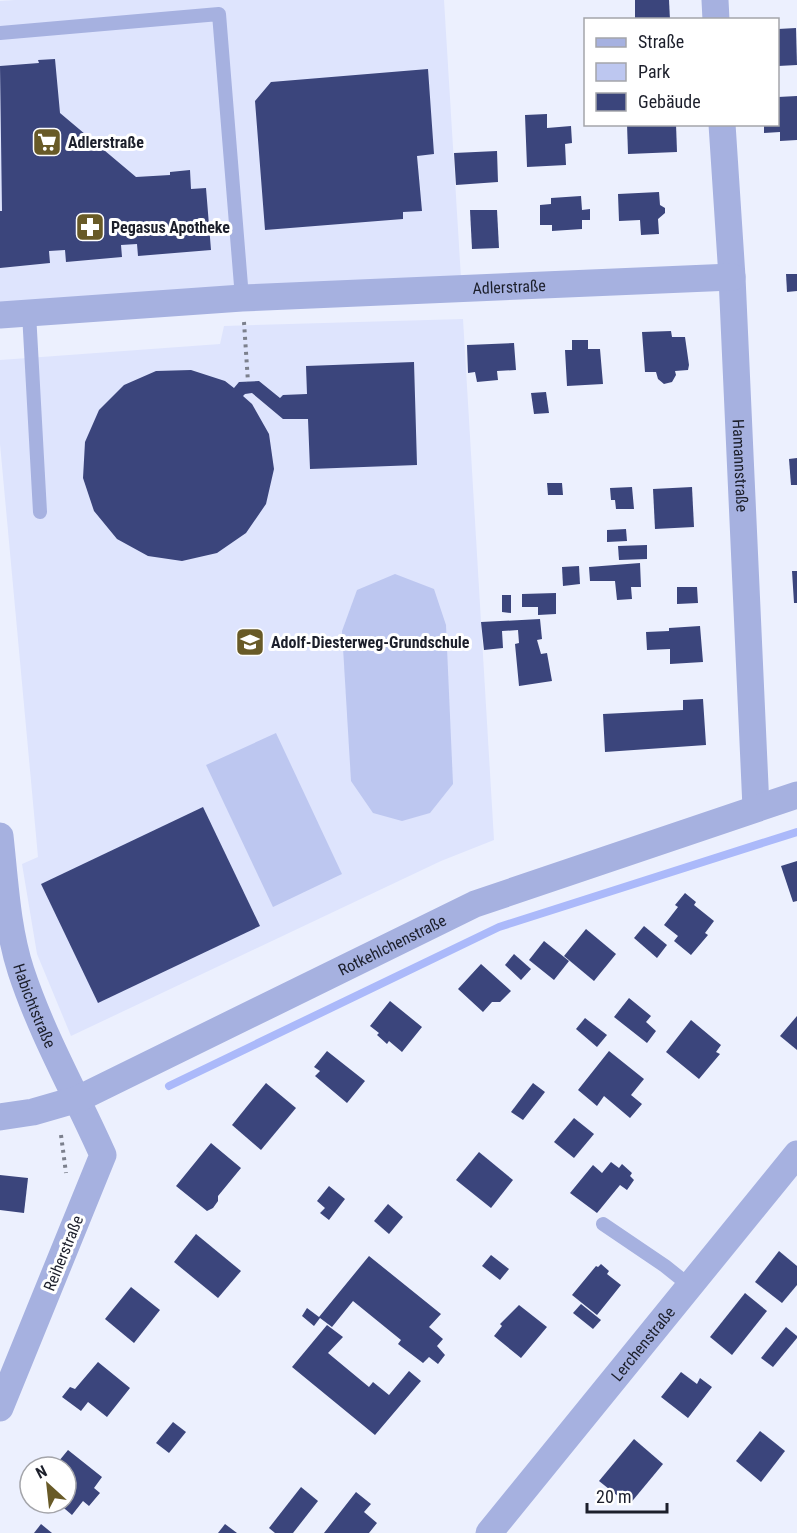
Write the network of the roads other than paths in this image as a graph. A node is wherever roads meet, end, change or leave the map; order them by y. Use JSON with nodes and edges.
{"nodes":[{"id":1,"x":715,"y":0,"type":"edge"},
{"id":2,"x":716,"y":18,"type":"edge"},
{"id":3,"x":0,"y":33,"type":"edge"},
{"id":4,"x":722,"y":126,"type":"edge"},
{"id":5,"x":732,"y":277,"type":"junction"},
{"id":6,"x":242,"y":298,"type":"junction"},
{"id":7,"x":28,"y":312,"type":"junction"},
{"id":8,"x":0,"y":315,"type":"edge"},
{"id":9,"x":40,"y":512,"type":"dead end"},
{"id":10,"x":797,"y":795,"type":"edge"},
{"id":11,"x":756,"y":808,"type":"junction"},
{"id":12,"x":0,"y":836,"type":"edge"},
{"id":13,"x":5,"y":925,"type":"edge"},
{"id":14,"x":78,"y":1099,"type":"junction"},
{"id":15,"x":0,"y":1117,"type":"edge"},
{"id":16,"x":797,"y":1154,"type":"edge"},
{"id":17,"x":603,"y":1224,"type":"dead end"},
{"id":18,"x":690,"y":1286,"type":"junction"},
{"id":19,"x":0,"y":1408,"type":"edge"},
{"id":20,"x":489,"y":1533,"type":"edge"}],
"edges":[{"from":1,"to":2,"type":"street"},
{"from":3,"to":6,"type":"lane"},
{"from":4,"to":5,"type":"street","name":"Hamannstraße"},
{"from":5,"to":6,"type":"street","name":"Adlerstraße"},
{"from":5,"to":11,"type":"street","name":"Hamannstraße"},
{"from":6,"to":7,"type":"street","name":"Adlerstraße"},
{"from":7,"to":8,"type":"street","name":"Adlerstraße"},
{"from":7,"to":9,"type":"lane"},
{"from":10,"to":11,"type":"street","name":"Rotkehlchenstraße"},
{"from":11,"to":14,"type":"street","name":"Rotkehlchenstraße"},
{"from":12,"to":13,"type":"street","name":"Habichtstraße"},
{"from":13,"to":14,"type":"street","name":"Habichtstraße"},
{"from":14,"to":15,"type":"street","name":"Rotkehlchenstraße"},
{"from":14,"to":19,"type":"street","name":"Reiherstraße"},
{"from":16,"to":18,"type":"street","name":"Lerchenstraße"},
{"from":17,"to":18,"type":"lane"},
{"from":18,"to":20,"type":"street","name":"Lerchenstraße"}]}
